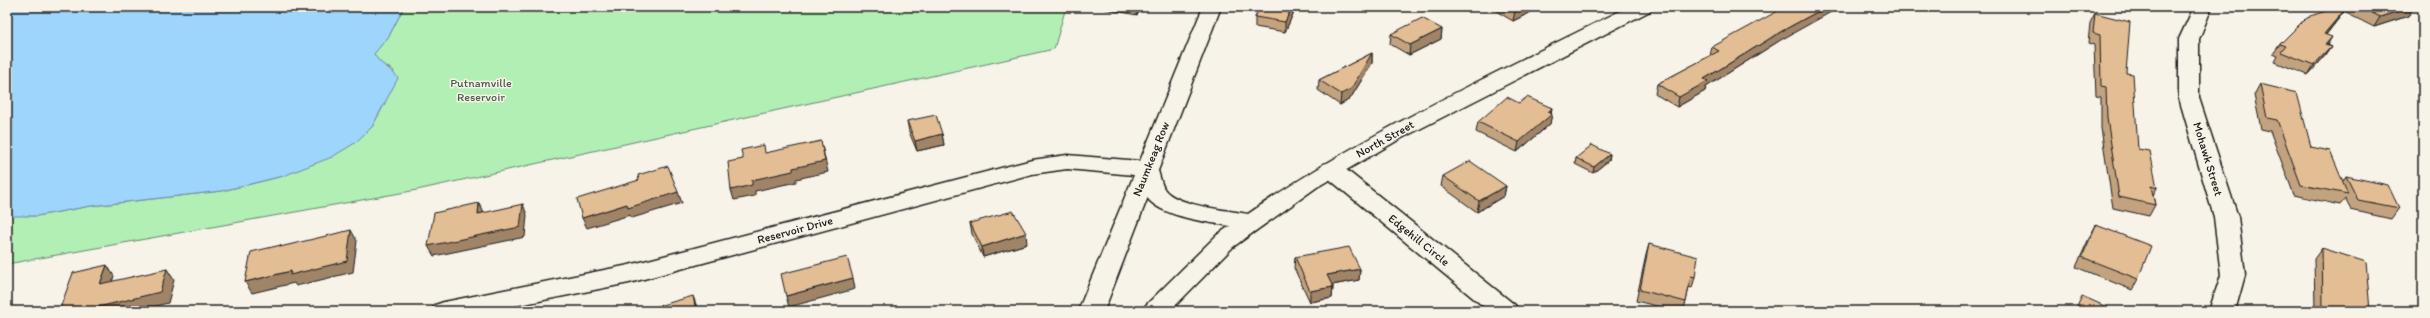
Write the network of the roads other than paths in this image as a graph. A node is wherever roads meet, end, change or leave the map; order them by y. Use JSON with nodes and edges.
{"nodes":[{"id":1,"x":1212,"y":7,"type":"edge"},
{"id":2,"x":1643,"y":7,"type":"edge"},
{"id":3,"x":2203,"y":7,"type":"edge"},
{"id":4,"x":1147,"y":169,"type":"junction"},
{"id":5,"x":1331,"y":169,"type":"junction"},
{"id":6,"x":1252,"y":222,"type":"junction"},
{"id":7,"x":444,"y":311,"type":"edge"},
{"id":8,"x":1091,"y":311,"type":"edge"},
{"id":9,"x":1155,"y":311,"type":"edge"},
{"id":10,"x":1506,"y":311,"type":"edge"},
{"id":11,"x":2222,"y":311,"type":"edge"}],
"edges":[{"from":1,"to":4,"type":"street","name":"Naumkeag Row"},
{"from":2,"to":5,"type":"street","name":"North Street"},
{"from":3,"to":11,"type":"street","name":"Mohawk Street"},
{"from":4,"to":6,"type":"street"},
{"from":4,"to":7,"type":"street","name":"Reservoir Drive"},
{"from":4,"to":8,"type":"street","name":"Naumkeag Row"},
{"from":5,"to":6,"type":"street","name":"North Street"},
{"from":5,"to":10,"type":"street","name":"Edgehill Circle"},
{"from":6,"to":9,"type":"street","name":"North Street"}]}
